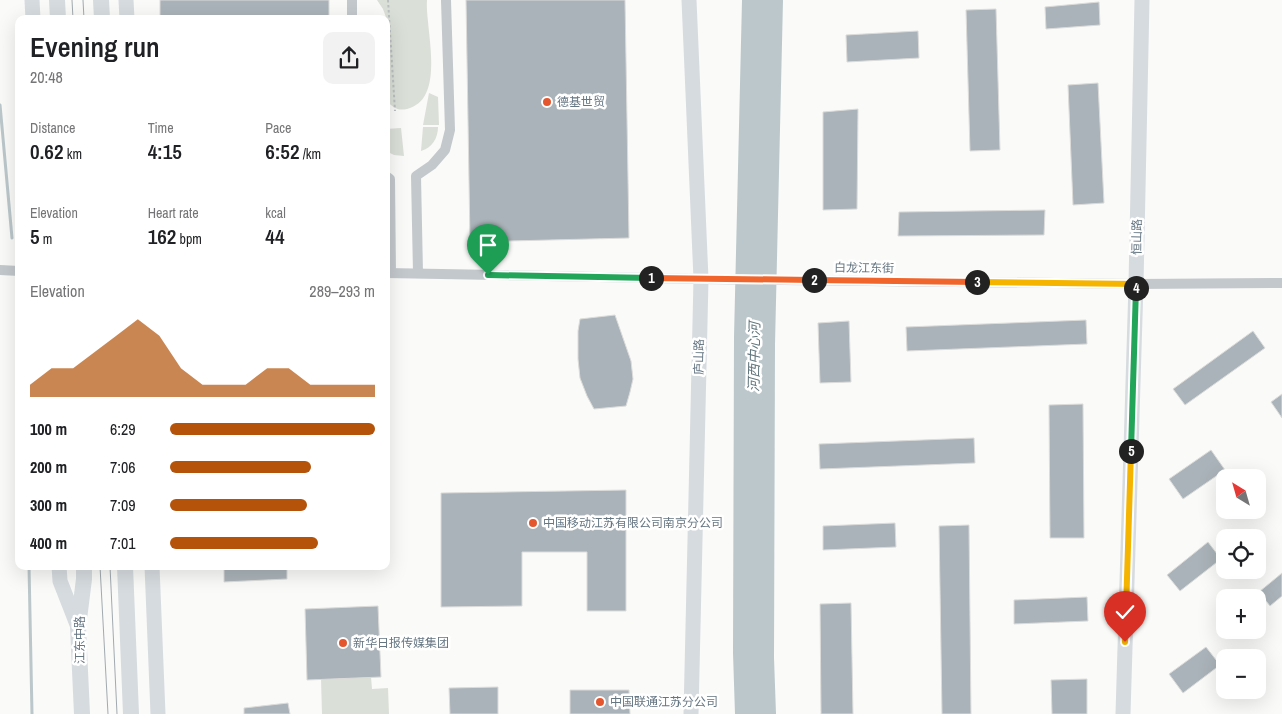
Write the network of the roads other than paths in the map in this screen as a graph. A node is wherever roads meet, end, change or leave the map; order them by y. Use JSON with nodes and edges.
{"nodes":[{"id":1,"x":32,"y":0,"type":"edge"},
{"id":2,"x":57,"y":0,"type":"edge"},
{"id":3,"x":101,"y":0,"type":"edge"},
{"id":4,"x":126,"y":0,"type":"edge"},
{"id":5,"x":352,"y":0,"type":"edge"},
{"id":6,"x":446,"y":0,"type":"edge"},
{"id":7,"x":689,"y":0,"type":"edge"},
{"id":8,"x":1142,"y":0,"type":"edge"},
{"id":9,"x":33,"y":15,"type":"edge"},
{"id":10,"x":58,"y":15,"type":"edge"},
{"id":11,"x":102,"y":15,"type":"edge"},
{"id":12,"x":127,"y":15,"type":"edge"},
{"id":13,"x":352,"y":15,"type":"edge"},
{"id":14,"x":0,"y":270,"type":"edge"},
{"id":15,"x":15,"y":271,"type":"edge"},
{"id":16,"x":390,"y":273,"type":"edge"},
{"id":17,"x":418,"y":273,"type":"junction"},
{"id":18,"x":701,"y":279,"type":"junction"},
{"id":19,"x":1282,"y":283,"type":"edge"},
{"id":20,"x":1136,"y":284,"type":"junction"},
{"id":21,"x":60,"y":570,"type":"edge"},
{"id":22,"x":84,"y":570,"type":"edge"},
{"id":23,"x":125,"y":570,"type":"edge"},
{"id":24,"x":152,"y":570,"type":"edge"},
{"id":25,"x":78,"y":627,"type":"junction"},
{"id":26,"x":82,"y":714,"type":"edge"},
{"id":27,"x":131,"y":714,"type":"edge"},
{"id":28,"x":158,"y":714,"type":"edge"},
{"id":29,"x":691,"y":714,"type":"edge"},
{"id":30,"x":1123,"y":714,"type":"edge"}],
"edges":[{"from":1,"to":9,"type":"street"},
{"from":2,"to":10,"type":"main road"},
{"from":3,"to":11,"type":"main road"},
{"from":4,"to":12,"type":"street"},
{"from":5,"to":13,"type":"street"},
{"from":6,"to":17,"type":"street"},
{"from":7,"to":18,"type":"street","name":"庐山路"},
{"from":8,"to":20,"type":"street","name":"恒山路"},
{"from":14,"to":15,"type":"street"},
{"from":16,"to":17,"type":"street","name":"白龙江东街"},
{"from":17,"to":18,"type":"street","name":"白龙江东街"},
{"from":18,"to":20,"type":"street","name":"白龙江东街"},
{"from":18,"to":29,"type":"street","name":"庐山路"},
{"from":19,"to":20,"type":"street","name":"白龙江东街"},
{"from":20,"to":30,"type":"street","name":"恒山路"},
{"from":21,"to":25,"type":"street"},
{"from":22,"to":25,"type":"main road","name":"江东中路"},
{"from":23,"to":27,"type":"main road"},
{"from":24,"to":28,"type":"street"},
{"from":25,"to":26,"type":"main road","name":"江东中路"}]}
